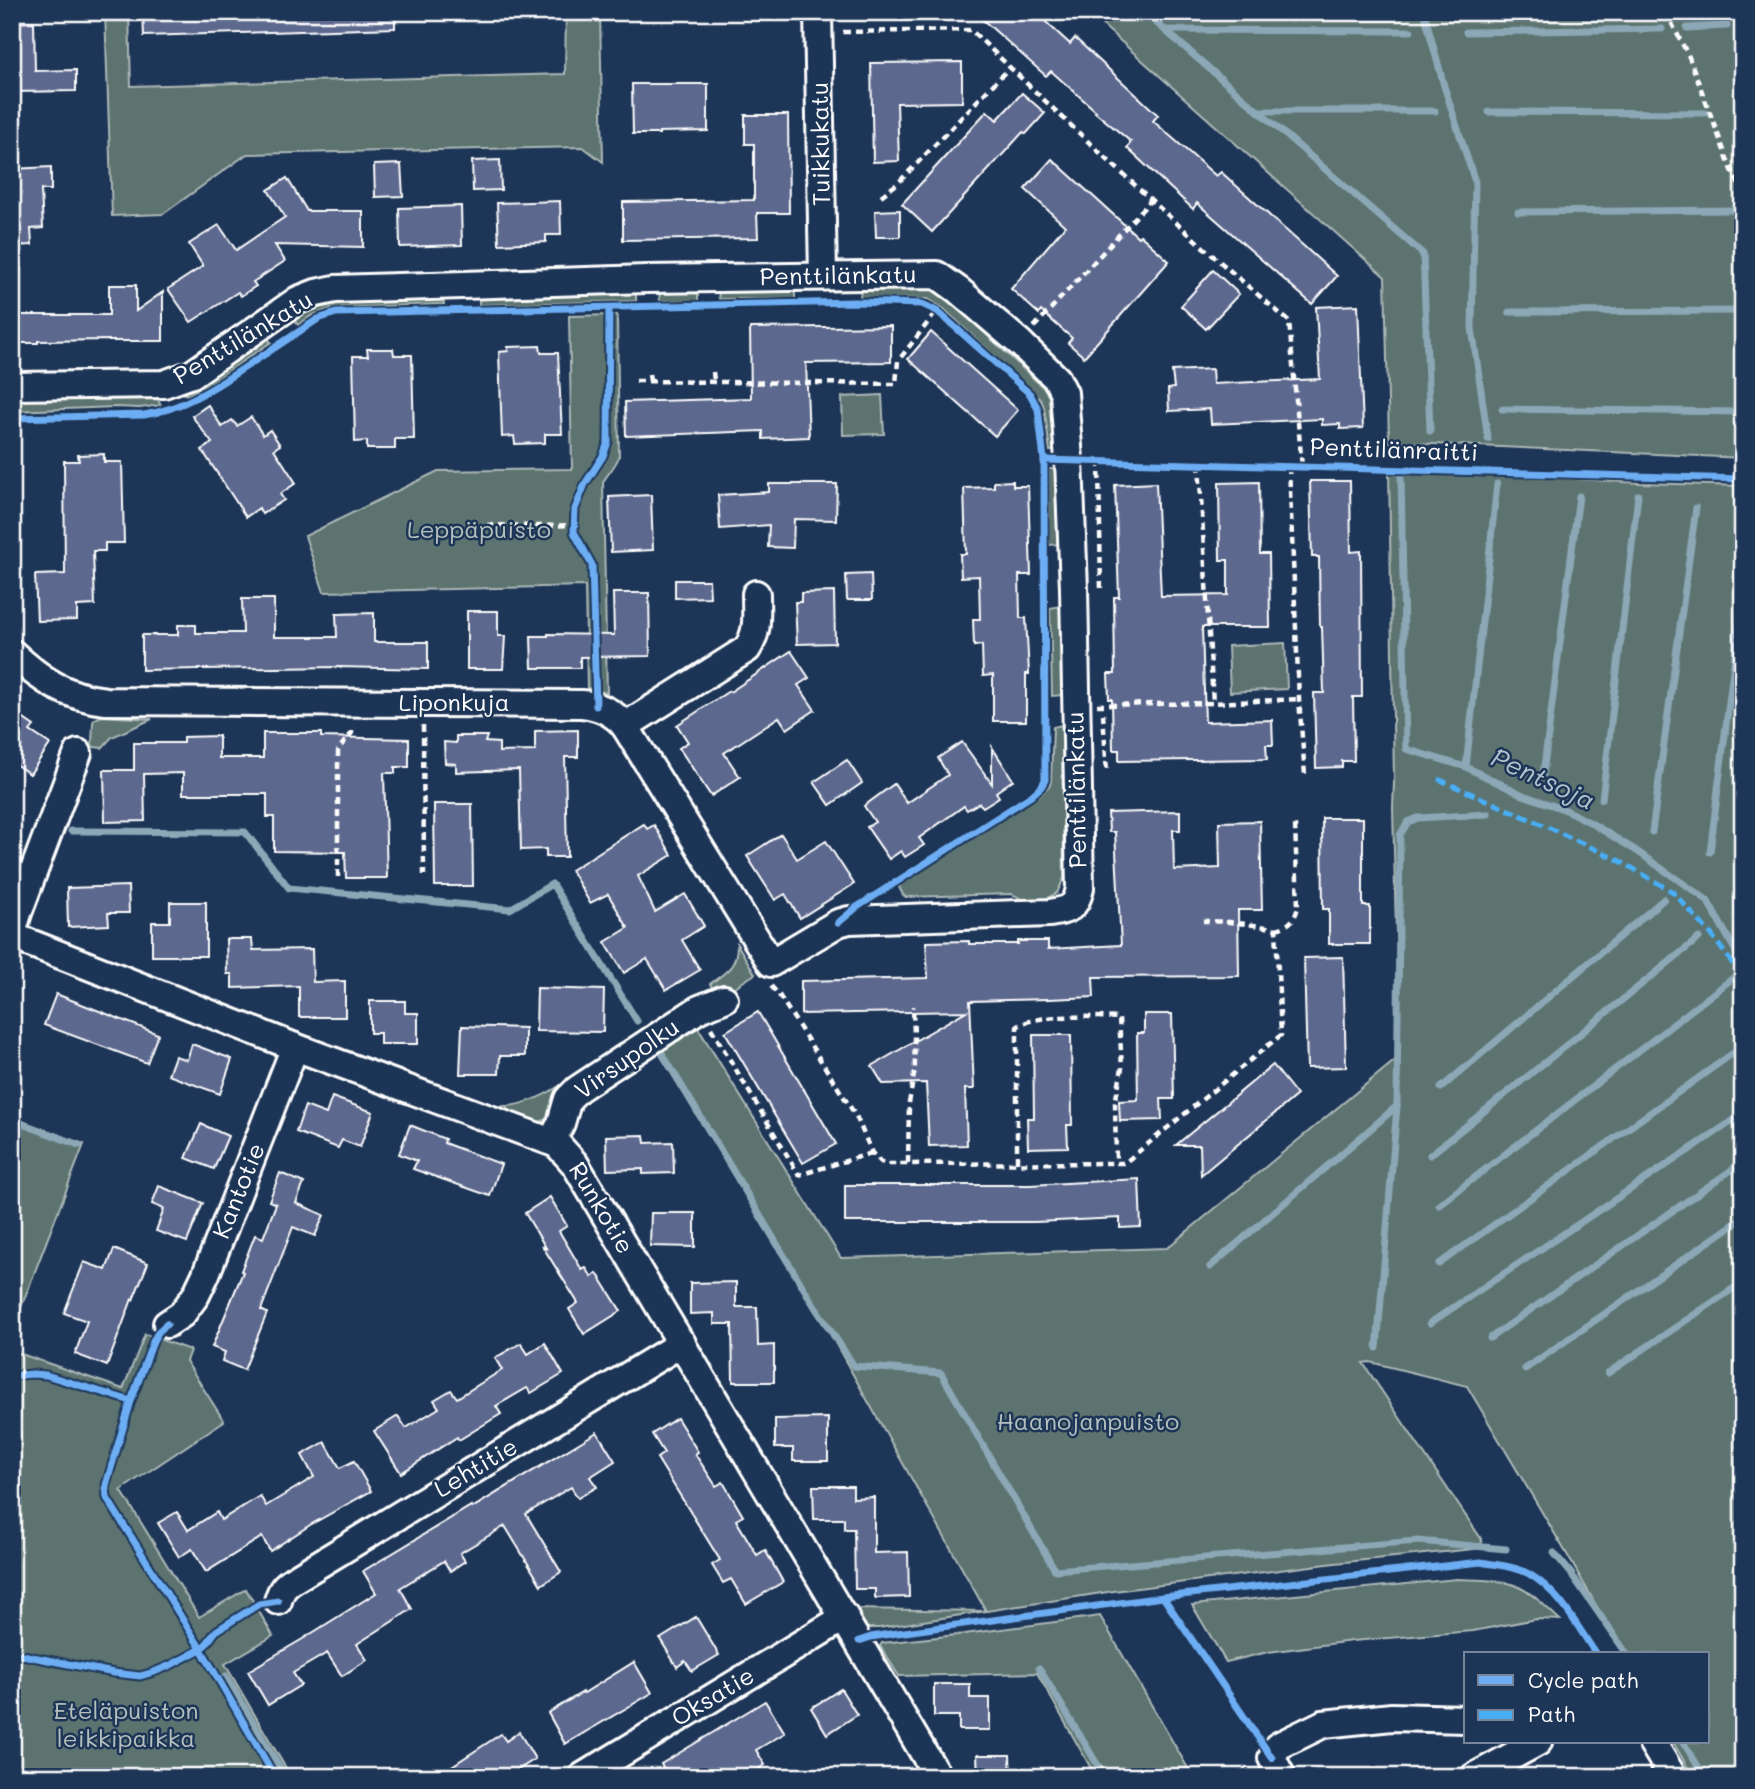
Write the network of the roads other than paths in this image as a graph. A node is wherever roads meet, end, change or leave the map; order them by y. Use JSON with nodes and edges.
{"nodes":[{"id":1,"x":818,"y":22,"type":"edge"},
{"id":2,"x":823,"y":275,"type":"junction"},
{"id":3,"x":12,"y":386,"type":"edge"},
{"id":4,"x":756,"y":594,"type":"dead end"},
{"id":5,"x":12,"y":653,"type":"edge"},
{"id":6,"x":625,"y":726,"type":"junction"},
{"id":7,"x":78,"y":754,"type":"dead end"},
{"id":8,"x":12,"y":935,"type":"edge"},
{"id":9,"x":767,"y":970,"type":"joint"},
{"id":10,"x":724,"y":999,"type":"dead end"},
{"id":11,"x":295,"y":1047,"type":"junction"},
{"id":12,"x":552,"y":1141,"type":"junction"},
{"id":13,"x":167,"y":1324,"type":"dead end"},
{"id":14,"x":682,"y":1343,"type":"junction"},
{"id":15,"x":278,"y":1601,"type":"dead end"},
{"id":16,"x":845,"y":1617,"type":"junction"},
{"id":17,"x":1464,"y":1719,"type":"edge"},
{"id":18,"x":1532,"y":1744,"type":"edge"},
{"id":19,"x":1653,"y":1744,"type":"edge"},
{"id":20,"x":1277,"y":1767,"type":"edge"},
{"id":21,"x":582,"y":1777,"type":"edge"},
{"id":22,"x":938,"y":1777,"type":"edge"},
{"id":23,"x":1474,"y":1777,"type":"edge"},
{"id":24,"x":1673,"y":1777,"type":"edge"}],
"edges":[{"from":1,"to":2,"type":"street","name":"Tuikkukatu"},
{"from":2,"to":3,"type":"street","name":"Penttilänkatu"},
{"from":2,"to":9,"type":"street","name":"Penttilänkatu"},
{"from":4,"to":6,"type":"street"},
{"from":5,"to":6,"type":"street","name":"Liponkuja"},
{"from":6,"to":9,"type":"street","name":"Liponkuja"},
{"from":7,"to":8,"type":"street"},
{"from":8,"to":11,"type":"street","name":"Runkotie"},
{"from":10,"to":12,"type":"street","name":"Virsupolku"},
{"from":11,"to":12,"type":"street","name":"Runkotie"},
{"from":11,"to":13,"type":"street","name":"Kantotie"},
{"from":12,"to":14,"type":"street","name":"Runkotie"},
{"from":14,"to":15,"type":"street","name":"Lehtitie"},
{"from":14,"to":16,"type":"street","name":"Runkotie"},
{"from":16,"to":21,"type":"street","name":"Oksatie"},
{"from":16,"to":22,"type":"street","name":"Runkotie"},
{"from":17,"to":20,"type":"street"},
{"from":18,"to":23,"type":"street"},
{"from":19,"to":24,"type":"street"}]}
